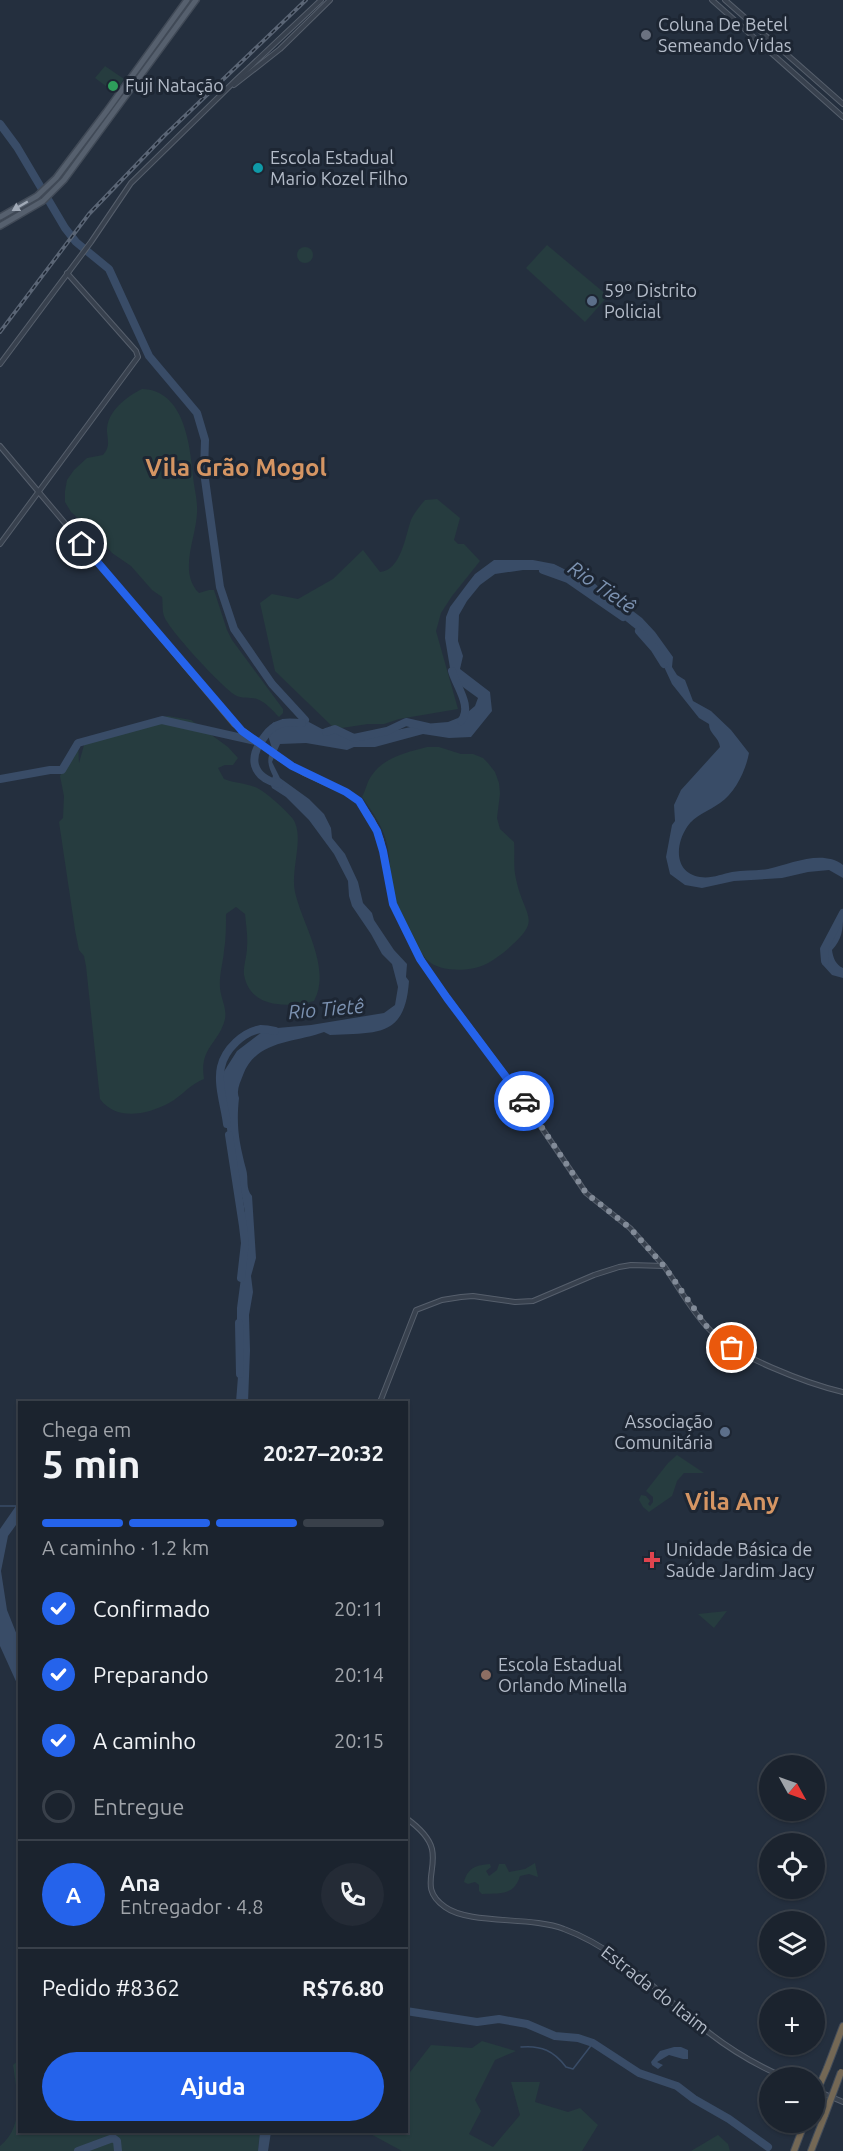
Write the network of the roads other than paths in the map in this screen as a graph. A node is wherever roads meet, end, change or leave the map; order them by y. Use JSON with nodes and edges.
{"nodes":[{"id":1,"x":187,"y":0,"type":"edge"},
{"id":2,"x":196,"y":0,"type":"edge"},
{"id":3,"x":321,"y":0,"type":"edge"},
{"id":4,"x":330,"y":0,"type":"edge"},
{"id":5,"x":712,"y":0,"type":"edge"},
{"id":6,"x":725,"y":0,"type":"edge"},
{"id":7,"x":247,"y":72,"type":"junction"},
{"id":8,"x":843,"y":104,"type":"edge"},
{"id":9,"x":843,"y":117,"type":"edge"},
{"id":10,"x":0,"y":217,"type":"edge"},
{"id":11,"x":0,"y":226,"type":"edge"},
{"id":12,"x":67,"y":273,"type":"junction"},
{"id":13,"x":0,"y":364,"type":"edge"},
{"id":14,"x":0,"y":446,"type":"edge"},
{"id":15,"x":38,"y":491,"type":"junction"},
{"id":16,"x":0,"y":544,"type":"edge"},
{"id":17,"x":664,"y":1266,"type":"junction"},
{"id":18,"x":843,"y":1392,"type":"edge"},
{"id":19,"x":380,"y":1401,"type":"edge"},
{"id":20,"x":408,"y":1820,"type":"edge"},
{"id":21,"x":843,"y":2026,"type":"edge"},
{"id":22,"x":766,"y":2067,"type":"edge"},
{"id":23,"x":842,"y":2069,"type":"edge"},
{"id":24,"x":825,"y":2073,"type":"edge"},
{"id":25,"x":825,"y":2095,"type":"edge"},
{"id":26,"x":843,"y":2102,"type":"edge"},
{"id":27,"x":801,"y":2133,"type":"edge"},
{"id":28,"x":794,"y":2151,"type":"edge"},
{"id":29,"x":811,"y":2151,"type":"edge"}],
"edges":[{"from":1,"to":10,"type":"main road","one_way":true},
{"from":2,"to":11,"type":"main road"},
{"from":3,"to":7,"type":"street"},
{"from":4,"to":7,"type":"street"},
{"from":5,"to":9,"type":"street"},
{"from":6,"to":8,"type":"street"},
{"from":7,"to":12,"type":"street"},
{"from":12,"to":13,"type":"street"},
{"from":12,"to":15,"type":"street"},
{"from":14,"to":15,"type":"street"},
{"from":15,"to":16,"type":"street"},
{"from":15,"to":17,"type":"street"},
{"from":17,"to":18,"type":"street"},
{"from":17,"to":19,"type":"street"},
{"from":20,"to":22,"type":"street","name":"Estrada do Itaim"},
{"from":21,"to":24,"type":"highway","bridge":true},
{"from":23,"to":29,"type":"highway","bridge":true},
{"from":25,"to":26,"type":"street"},
{"from":27,"to":28,"type":"highway"}]}
